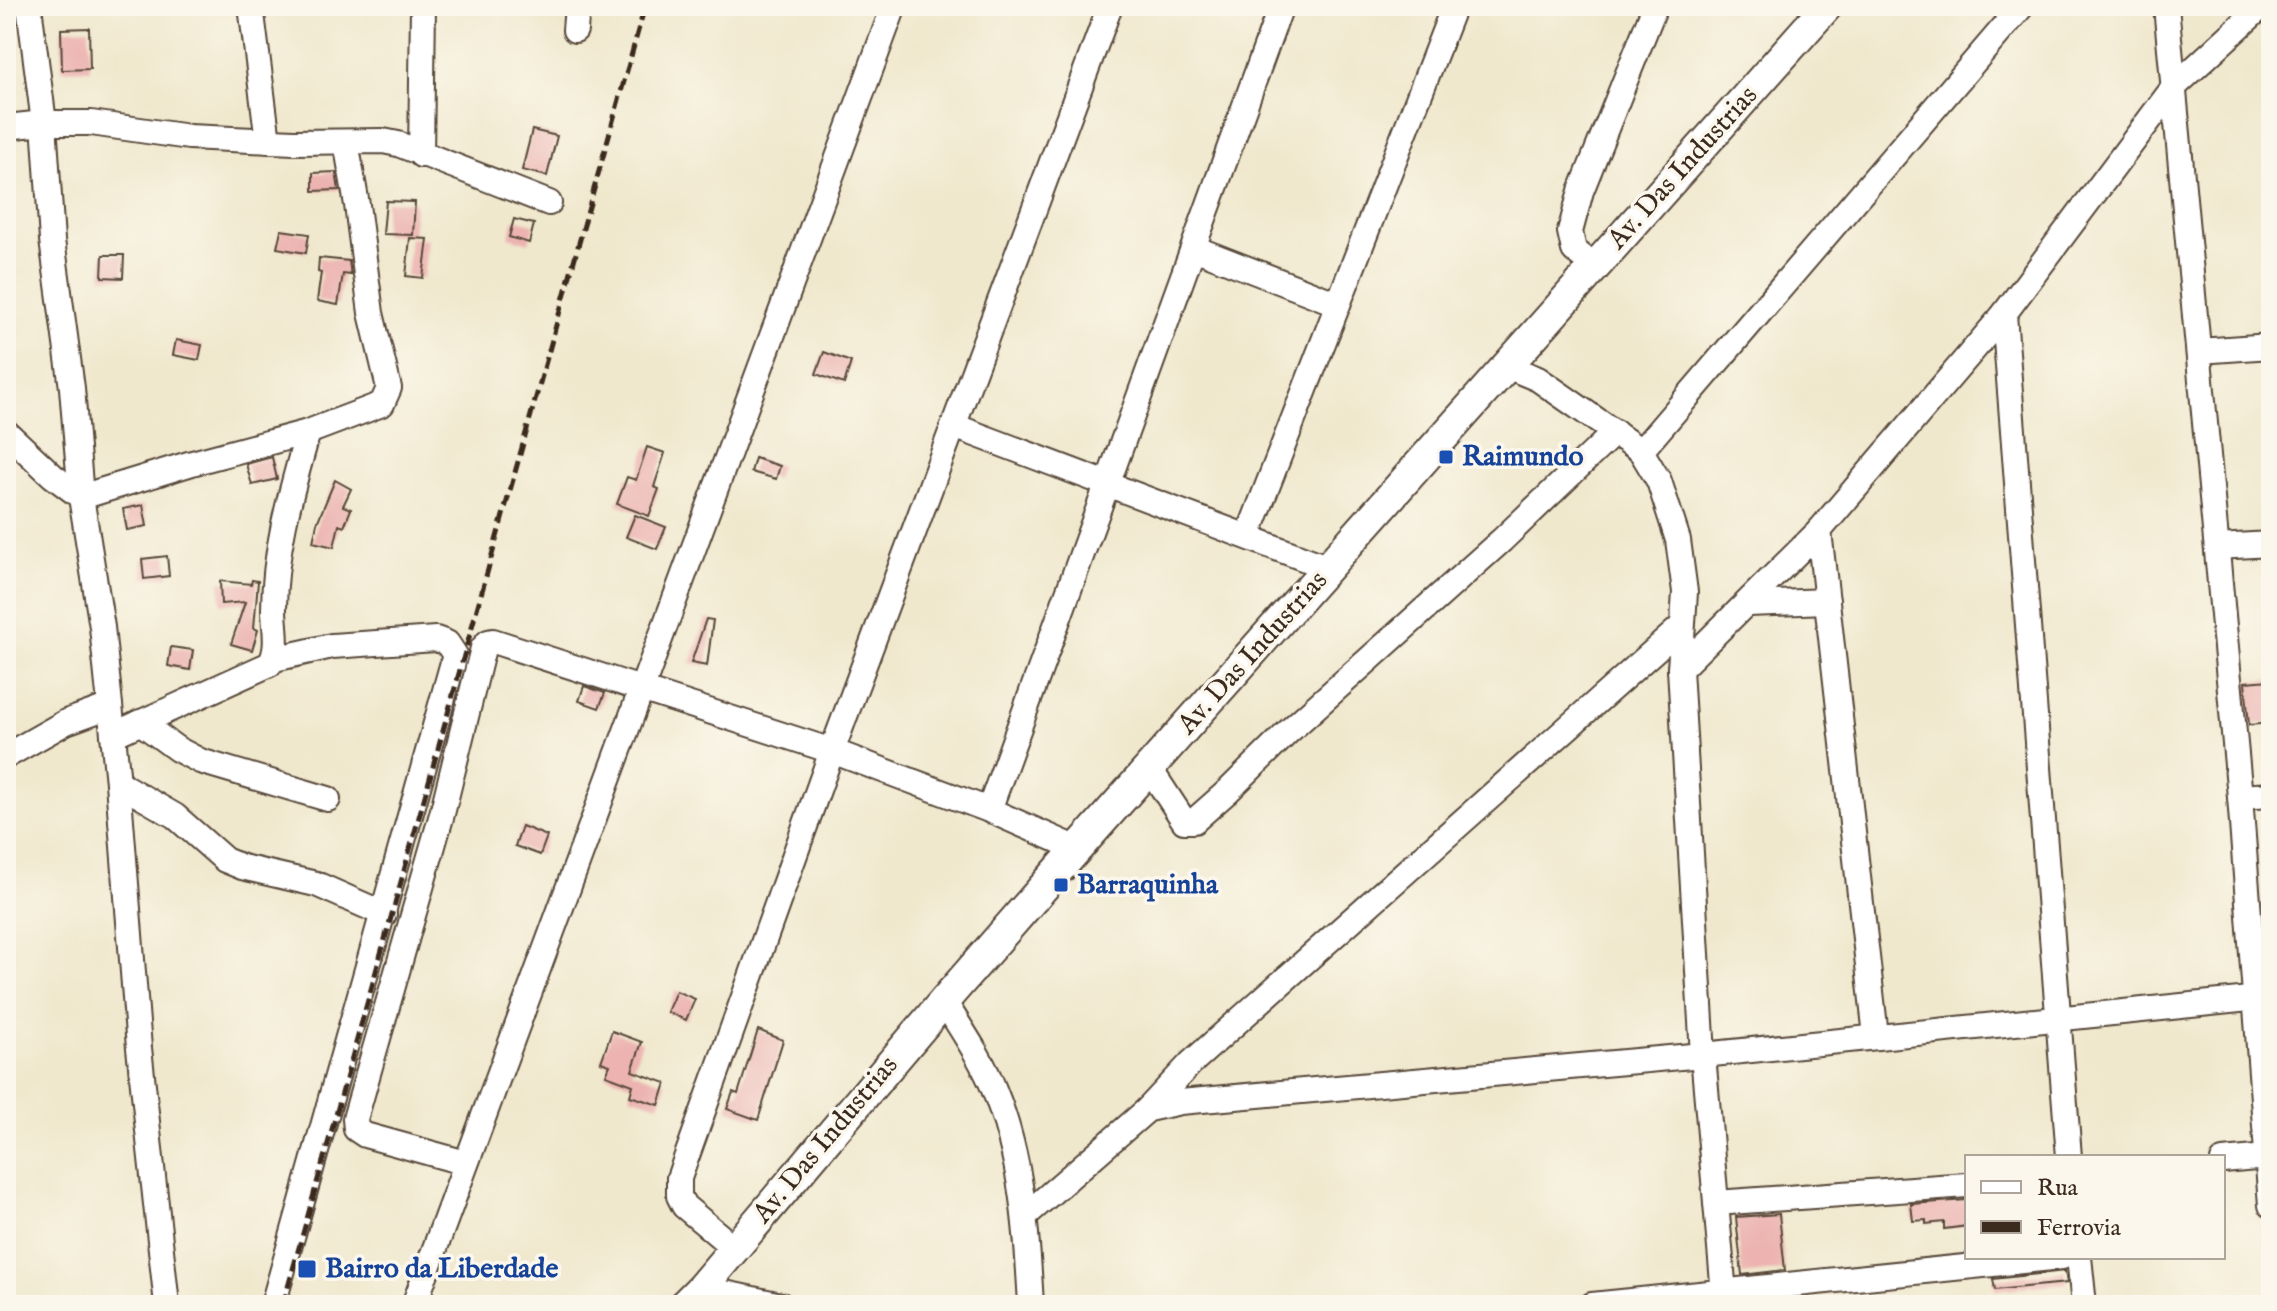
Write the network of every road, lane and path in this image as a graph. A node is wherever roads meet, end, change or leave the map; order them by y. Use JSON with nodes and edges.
{"nodes":[{"id":1,"x":29,"y":6,"type":"edge"},
{"id":2,"x":251,"y":6,"type":"edge"},
{"id":3,"x":423,"y":6,"type":"edge"},
{"id":4,"x":894,"y":6,"type":"edge"},
{"id":5,"x":1110,"y":6,"type":"edge"},
{"id":6,"x":1281,"y":6,"type":"edge"},
{"id":7,"x":1454,"y":6,"type":"edge"},
{"id":8,"x":1655,"y":6,"type":"edge"},
{"id":9,"x":1827,"y":6,"type":"edge"},
{"id":10,"x":2022,"y":6,"type":"edge"},
{"id":11,"x":2166,"y":6,"type":"edge"},
{"id":12,"x":2262,"y":6,"type":"edge"},
{"id":13,"x":2174,"y":87,"type":"junction"},
{"id":14,"x":44,"y":123,"type":"junction"},
{"id":15,"x":6,"y":127,"type":"edge"},
{"id":16,"x":268,"y":141,"type":"junction"},
{"id":17,"x":346,"y":142,"type":"junction"},
{"id":18,"x":421,"y":155,"type":"junction"},
{"id":19,"x":549,"y":203,"type":"dead end"},
{"id":20,"x":1194,"y":248,"type":"junction"},
{"id":21,"x":1595,"y":267,"type":"junction"},
{"id":22,"x":1338,"y":304,"type":"junction"},
{"id":23,"x":2004,"y":314,"type":"junction"},
{"id":24,"x":2271,"y":346,"type":"edge"},
{"id":25,"x":2199,"y":351,"type":"junction"},
{"id":26,"x":1507,"y":366,"type":"junction"},
{"id":27,"x":954,"y":426,"type":"junction"},
{"id":28,"x":308,"y":432,"type":"junction"},
{"id":29,"x":1615,"y":432,"type":"junction"},
{"id":30,"x":6,"y":433,"type":"edge"},
{"id":31,"x":1641,"y":451,"type":"junction"},
{"id":32,"x":1108,"y":485,"type":"junction"},
{"id":33,"x":81,"y":497,"type":"junction"},
{"id":34,"x":1819,"y":531,"type":"junction"},
{"id":35,"x":1248,"y":536,"type":"junction"},
{"id":36,"x":2271,"y":544,"type":"edge"},
{"id":37,"x":2217,"y":547,"type":"junction"},
{"id":38,"x":1329,"y":568,"type":"junction"},
{"id":39,"x":1827,"y":601,"type":"junction"},
{"id":40,"x":1747,"y":604,"type":"junction"},
{"id":41,"x":1682,"y":626,"type":"junction"},
{"id":42,"x":274,"y":659,"type":"junction"},
{"id":43,"x":1680,"y":669,"type":"junction"},
{"id":44,"x":640,"y":689,"type":"junction"},
{"id":45,"x":110,"y":706,"type":"junction"},
{"id":46,"x":140,"y":722,"type":"junction"},
{"id":47,"x":113,"y":735,"type":"junction"},
{"id":48,"x":832,"y":751,"type":"junction"},
{"id":49,"x":6,"y":756,"type":"edge"},
{"id":50,"x":1150,"y":769,"type":"junction"},
{"id":51,"x":118,"y":783,"type":"junction"},
{"id":52,"x":2271,"y":795,"type":"edge"},
{"id":53,"x":2240,"y":797,"type":"junction"},
{"id":54,"x":328,"y":799,"type":"dead end"},
{"id":55,"x":989,"y":810,"type":"junction"},
{"id":56,"x":1078,"y":849,"type":"junction"},
{"id":57,"x":384,"y":914,"type":"junction"},
{"id":58,"x":2264,"y":998,"type":"edge"},
{"id":59,"x":944,"y":1001,"type":"junction"},
{"id":60,"x":2057,"y":1019,"type":"junction"},
{"id":61,"x":1876,"y":1036,"type":"junction"},
{"id":62,"x":1703,"y":1055,"type":"junction"},
{"id":63,"x":1148,"y":1109,"type":"junction"},
{"id":64,"x":2069,"y":1155,"type":"edge"},
{"id":65,"x":2225,"y":1161,"type":"edge"},
{"id":66,"x":466,"y":1163,"type":"junction"},
{"id":67,"x":2269,"y":1166,"type":"edge"},
{"id":68,"x":1965,"y":1185,"type":"edge"},
{"id":69,"x":1716,"y":1203,"type":"junction"},
{"id":70,"x":2271,"y":1205,"type":"edge"},
{"id":71,"x":1026,"y":1215,"type":"junction"},
{"id":72,"x":734,"y":1248,"type":"junction"},
{"id":73,"x":2046,"y":1259,"type":"edge"},
{"id":74,"x":2079,"y":1259,"type":"edge"},
{"id":75,"x":1724,"y":1298,"type":"edge"},
{"id":76,"x":689,"y":1300,"type":"edge"},
{"id":77,"x":167,"y":1305,"type":"edge"},
{"id":78,"x":273,"y":1305,"type":"edge"},
{"id":79,"x":414,"y":1305,"type":"edge"},
{"id":80,"x":781,"y":1305,"type":"edge"},
{"id":81,"x":1031,"y":1305,"type":"edge"},
{"id":82,"x":1592,"y":1305,"type":"edge"},
{"id":83,"x":2084,"y":1305,"type":"edge"}],
"edges":[{"from":1,"to":14,"type":"street"},
{"from":2,"to":16,"type":"street"},
{"from":3,"to":18,"type":"street"},
{"from":4,"to":44,"type":"street"},
{"from":5,"to":27,"type":"street"},
{"from":6,"to":20,"type":"street"},
{"from":7,"to":22,"type":"street"},
{"from":8,"to":21,"type":"street"},
{"from":9,"to":21,"type":"main road","name":"Av. Das Industrias"},
{"from":10,"to":31,"type":"street"},
{"from":11,"to":13,"type":"street"},
{"from":12,"to":13,"type":"street"},
{"from":13,"to":23,"type":"street"},
{"from":13,"to":25,"type":"street"},
{"from":14,"to":15,"type":"street"},
{"from":14,"to":16,"type":"street"},
{"from":14,"to":33,"type":"street"},
{"from":16,"to":17,"type":"street"},
{"from":17,"to":18,"type":"street"},
{"from":17,"to":28,"type":"street"},
{"from":18,"to":19,"type":"street"},
{"from":20,"to":22,"type":"street"},
{"from":20,"to":32,"type":"street"},
{"from":21,"to":26,"type":"main road","name":"Av. Das Industrias"},
{"from":22,"to":35,"type":"street"},
{"from":23,"to":34,"type":"street"},
{"from":23,"to":60,"type":"street"},
{"from":24,"to":25,"type":"street"},
{"from":25,"to":37,"type":"street"},
{"from":26,"to":29,"type":"street"},
{"from":26,"to":38,"type":"main road","name":"Av. Das Industrias"},
{"from":27,"to":32,"type":"street"},
{"from":27,"to":48,"type":"street"},
{"from":28,"to":33,"type":"street"},
{"from":28,"to":42,"type":"street"},
{"from":29,"to":31,"type":"street"},
{"from":29,"to":50,"type":"street"},
{"from":30,"to":33,"type":"street"},
{"from":31,"to":41,"type":"street"},
{"from":32,"to":35,"type":"street"},
{"from":32,"to":55,"type":"street"},
{"from":33,"to":45,"type":"street"},
{"from":34,"to":39,"type":"street"},
{"from":34,"to":40,"type":"street"},
{"from":35,"to":38,"type":"street"},
{"from":36,"to":37,"type":"street"},
{"from":37,"to":53,"type":"street"},
{"from":38,"to":50,"type":"main road","name":"Av. Das Industrias"},
{"from":39,"to":40,"type":"street"},
{"from":39,"to":61,"type":"street"},
{"from":40,"to":43,"type":"street"},
{"from":41,"to":43,"type":"street"},
{"from":41,"to":63,"type":"street"},
{"from":42,"to":46,"type":"street"},
{"from":42,"to":57,"type":"street"},
{"from":43,"to":62,"type":"street"},
{"from":44,"to":48,"type":"street"},
{"from":44,"to":66,"type":"street"},
{"from":44,"to":66,"type":"street"},
{"from":45,"to":47,"type":"street"},
{"from":45,"to":49,"type":"street"},
{"from":46,"to":47,"type":"street"},
{"from":46,"to":54,"type":"street"},
{"from":47,"to":51,"type":"street"},
{"from":48,"to":55,"type":"street"},
{"from":48,"to":72,"type":"street"},
{"from":50,"to":56,"type":"main road","name":"Av. Das Industrias"},
{"from":51,"to":57,"type":"street"},
{"from":51,"to":77,"type":"street"},
{"from":52,"to":53,"type":"street"},
{"from":53,"to":58,"type":"street"},
{"from":55,"to":56,"type":"street"},
{"from":56,"to":59,"type":"main road","name":"Av. Das Industrias"},
{"from":57,"to":78,"type":"street"},
{"from":58,"to":60,"type":"street"},
{"from":58,"to":67,"type":"street"},
{"from":59,"to":71,"type":"street"},
{"from":59,"to":72,"type":"main road","name":"Av. Das Industrias"},
{"from":60,"to":61,"type":"street"},
{"from":60,"to":64,"type":"street"},
{"from":61,"to":62,"type":"street"},
{"from":62,"to":63,"type":"street"},
{"from":62,"to":69,"type":"street"},
{"from":63,"to":71,"type":"street"},
{"from":65,"to":67,"type":"street"},
{"from":66,"to":79,"type":"street"},
{"from":67,"to":70,"type":"street"},
{"from":68,"to":69,"type":"street"},
{"from":69,"to":75,"type":"street"},
{"from":71,"to":81,"type":"street"},
{"from":72,"to":76,"type":"main road","name":"Av. Das Industrias"},
{"from":73,"to":75,"type":"street"},
{"from":74,"to":83,"type":"street"},
{"from":75,"to":82,"type":"street"},
{"from":76,"to":80,"type":"street"}]}
